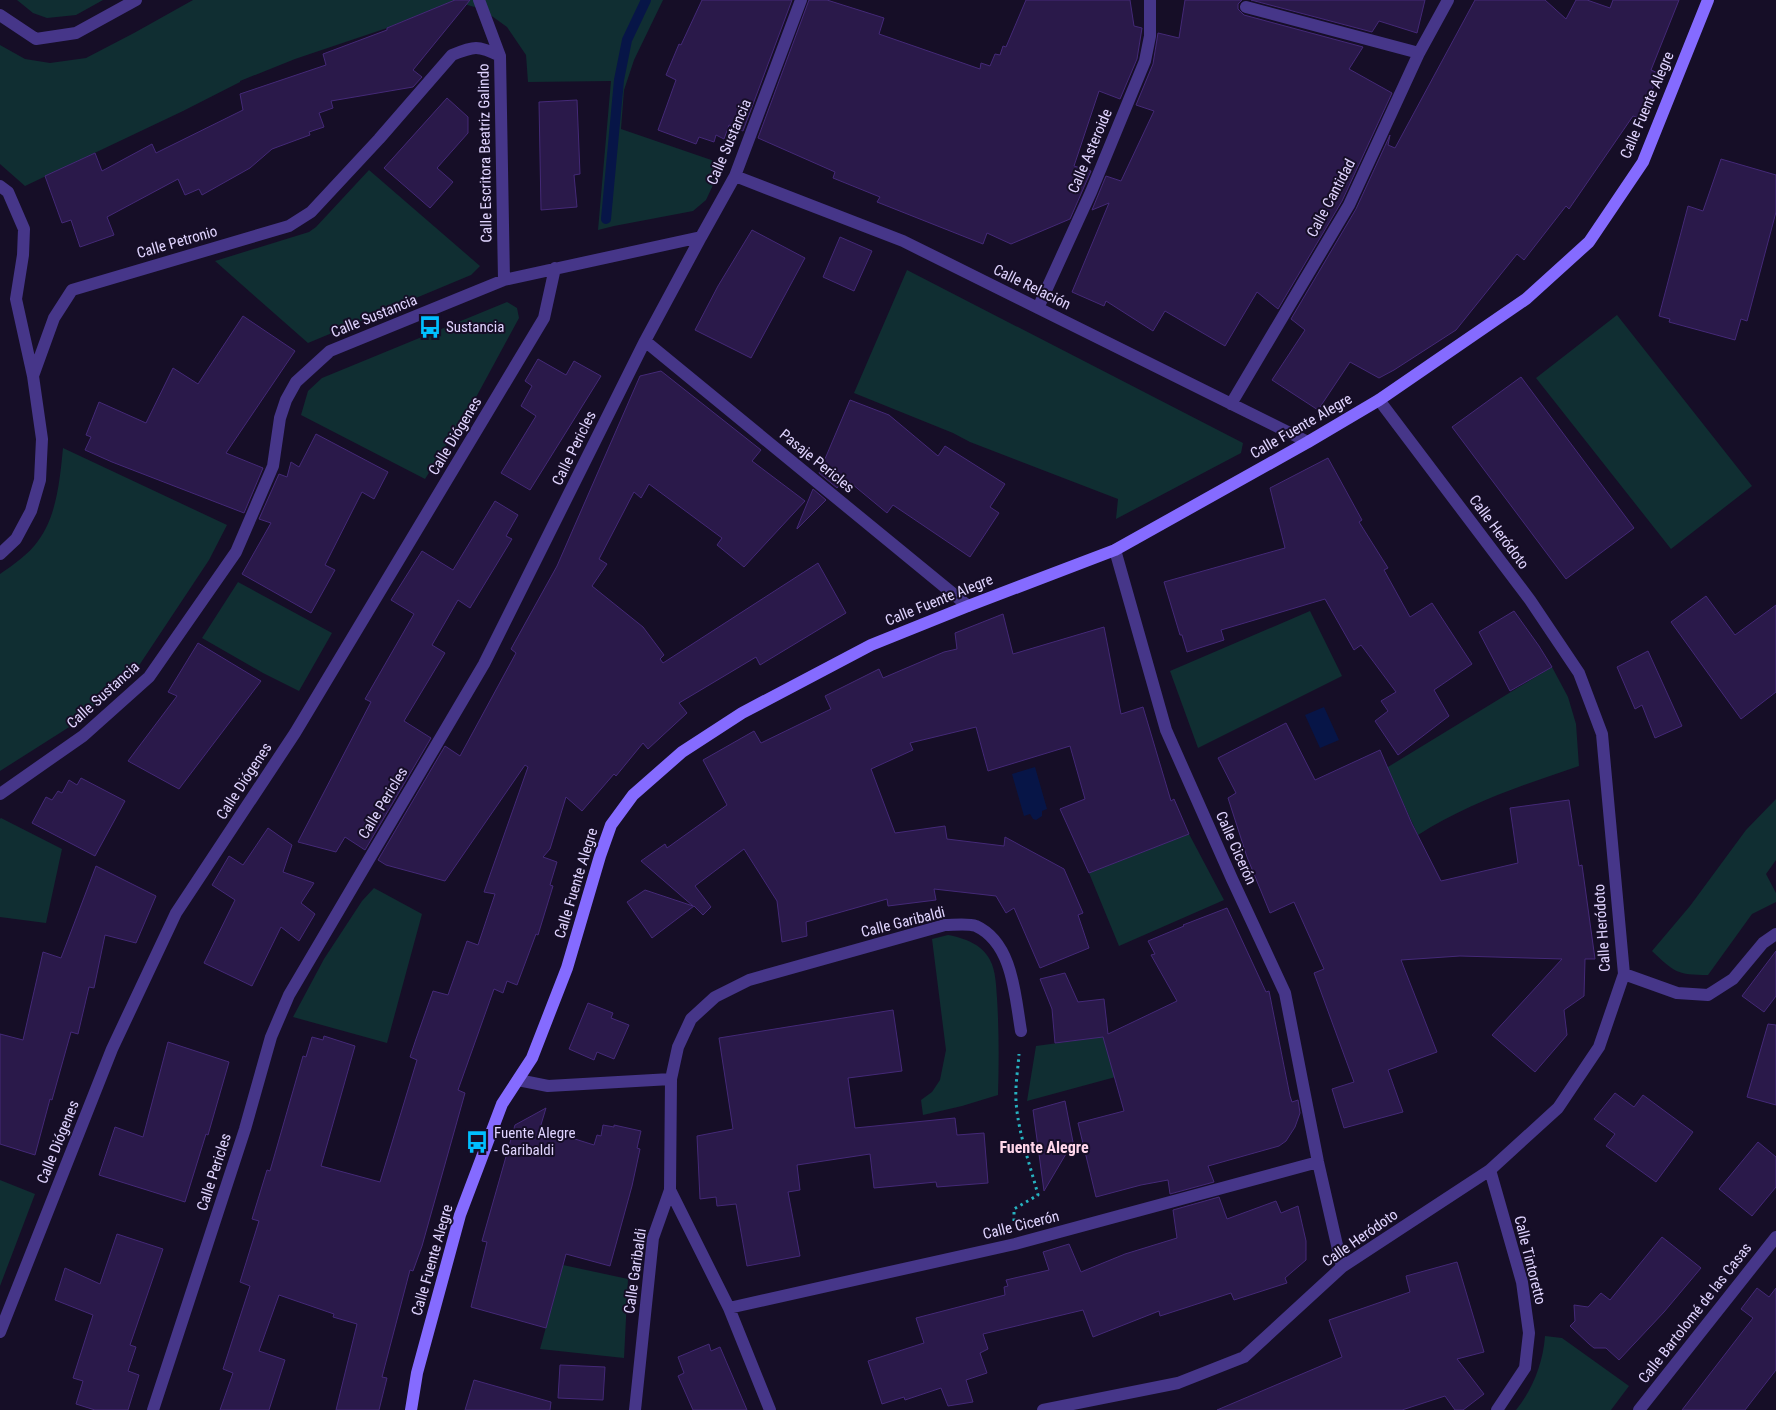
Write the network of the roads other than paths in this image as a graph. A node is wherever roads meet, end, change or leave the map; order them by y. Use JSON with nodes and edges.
{"nodes":[{"id":1,"x":136,"y":0,"type":"edge"},
{"id":2,"x":479,"y":0,"type":"edge"},
{"id":3,"x":801,"y":0,"type":"edge"},
{"id":4,"x":1150,"y":0,"type":"edge"},
{"id":5,"x":1448,"y":0,"type":"edge"},
{"id":6,"x":1708,"y":0,"type":"edge"},
{"id":7,"x":1246,"y":7,"type":"dead end"},
{"id":8,"x":0,"y":15,"type":"edge"},
{"id":9,"x":1419,"y":53,"type":"junction"},
{"id":10,"x":500,"y":56,"type":"junction"},
{"id":11,"x":735,"y":176,"type":"junction"},
{"id":12,"x":0,"y":186,"type":"edge"},
{"id":13,"x":701,"y":237,"type":"junction"},
{"id":14,"x":555,"y":268,"type":"junction"},
{"id":15,"x":504,"y":280,"type":"junction"},
{"id":16,"x":1038,"y":308,"type":"junction"},
{"id":17,"x":645,"y":341,"type":"junction"},
{"id":18,"x":33,"y":376,"type":"junction"},
{"id":19,"x":1379,"y":400,"type":"junction"},
{"id":20,"x":1231,"y":404,"type":"junction"},
{"id":21,"x":1308,"y":442,"type":"junction"},
{"id":22,"x":1115,"y":550,"type":"junction"},
{"id":23,"x":0,"y":554,"type":"edge"},
{"id":24,"x":968,"y":606,"type":"junction"},
{"id":25,"x":0,"y":794,"type":"edge"},
{"id":26,"x":1776,"y":934,"type":"edge"},
{"id":27,"x":1624,"y":974,"type":"junction"},
{"id":28,"x":1021,"y":1031,"type":"road end"},
{"id":29,"x":671,"y":1079,"type":"junction"},
{"id":30,"x":518,"y":1080,"type":"junction"},
{"id":31,"x":1318,"y":1162,"type":"junction"},
{"id":32,"x":1490,"y":1170,"type":"junction"},
{"id":33,"x":670,"y":1190,"type":"junction"},
{"id":34,"x":1776,"y":1237,"type":"edge"},
{"id":35,"x":1342,"y":1267,"type":"junction"},
{"id":36,"x":729,"y":1308,"type":"junction"},
{"id":37,"x":0,"y":1332,"type":"edge"},
{"id":38,"x":1049,"y":1409,"type":"edge"},
{"id":39,"x":153,"y":1410,"type":"edge"},
{"id":40,"x":411,"y":1410,"type":"edge"},
{"id":41,"x":635,"y":1410,"type":"edge"},
{"id":42,"x":770,"y":1410,"type":"edge"},
{"id":43,"x":1497,"y":1410,"type":"edge"},
{"id":44,"x":1639,"y":1410,"type":"edge"}],
"edges":[{"from":1,"to":8,"type":"street"},
{"from":2,"to":10,"type":"street","name":"Calle Escritora Beatriz Galindo"},
{"from":3,"to":11,"type":"street","name":"Calle Sustancia"},
{"from":4,"to":16,"type":"street","name":"Calle Asteroide"},
{"from":5,"to":9,"type":"street","name":"Calle Cantidad"},
{"from":6,"to":19,"type":"street","name":"Calle Fuente Alegre"},
{"from":7,"to":9,"type":"street"},
{"from":9,"to":20,"type":"street","name":"Calle Cantidad"},
{"from":10,"to":15,"type":"street","name":"Calle Escritora Beatriz Galindo"},
{"from":10,"to":18,"type":"street","name":"Calle Petronio"},
{"from":11,"to":13,"type":"street","name":"Calle Sustancia"},
{"from":11,"to":16,"type":"street","name":"Calle Relación"},
{"from":12,"to":18,"type":"street"},
{"from":13,"to":14,"type":"street","name":"Calle Sustancia"},
{"from":13,"to":17,"type":"street","name":"Calle Pericles"},
{"from":14,"to":15,"type":"street","name":"Calle Sustancia"},
{"from":14,"to":37,"type":"street","name":"Calle Diógenes"},
{"from":15,"to":25,"type":"street","name":"Calle Sustancia"},
{"from":16,"to":20,"type":"street","name":"Calle Relación"},
{"from":17,"to":24,"type":"street","name":"Pasaje Pericles"},
{"from":17,"to":39,"type":"street","name":"Calle Pericles"},
{"from":18,"to":23,"type":"street","name":"Calle Petronio"},
{"from":19,"to":21,"type":"street","name":"Calle Fuente Alegre"},
{"from":19,"to":27,"type":"street","name":"Calle Heródoto"},
{"from":20,"to":21,"type":"street","name":"Calle Relación"},
{"from":21,"to":22,"type":"street","name":"Calle Fuente Alegre"},
{"from":22,"to":24,"type":"street","name":"Calle Fuente Alegre"},
{"from":22,"to":31,"type":"street","name":"Calle Cicerón"},
{"from":24,"to":30,"type":"street","name":"Calle Fuente Alegre"},
{"from":26,"to":27,"type":"street"},
{"from":27,"to":32,"type":"street","name":"Calle Heródoto"},
{"from":28,"to":29,"type":"street","name":"Calle Garibaldi"},
{"from":29,"to":30,"type":"street"},
{"from":29,"to":33,"type":"street","name":"Calle Garibaldi"},
{"from":30,"to":40,"type":"street","name":"Calle Fuente Alegre"},
{"from":31,"to":35,"type":"street","name":"Calle Cicerón"},
{"from":31,"to":36,"type":"street","name":"Calle Cicerón"},
{"from":32,"to":35,"type":"street","name":"Calle Heródoto"},
{"from":32,"to":43,"type":"street","name":"Calle Tintoretto"},
{"from":33,"to":36,"type":"street"},
{"from":33,"to":41,"type":"street","name":"Calle Garibaldi"},
{"from":34,"to":44,"type":"street","name":"Calle Bartolomé de las Casas"},
{"from":35,"to":38,"type":"street","name":"Calle Heródoto"},
{"from":36,"to":42,"type":"street"}]}
